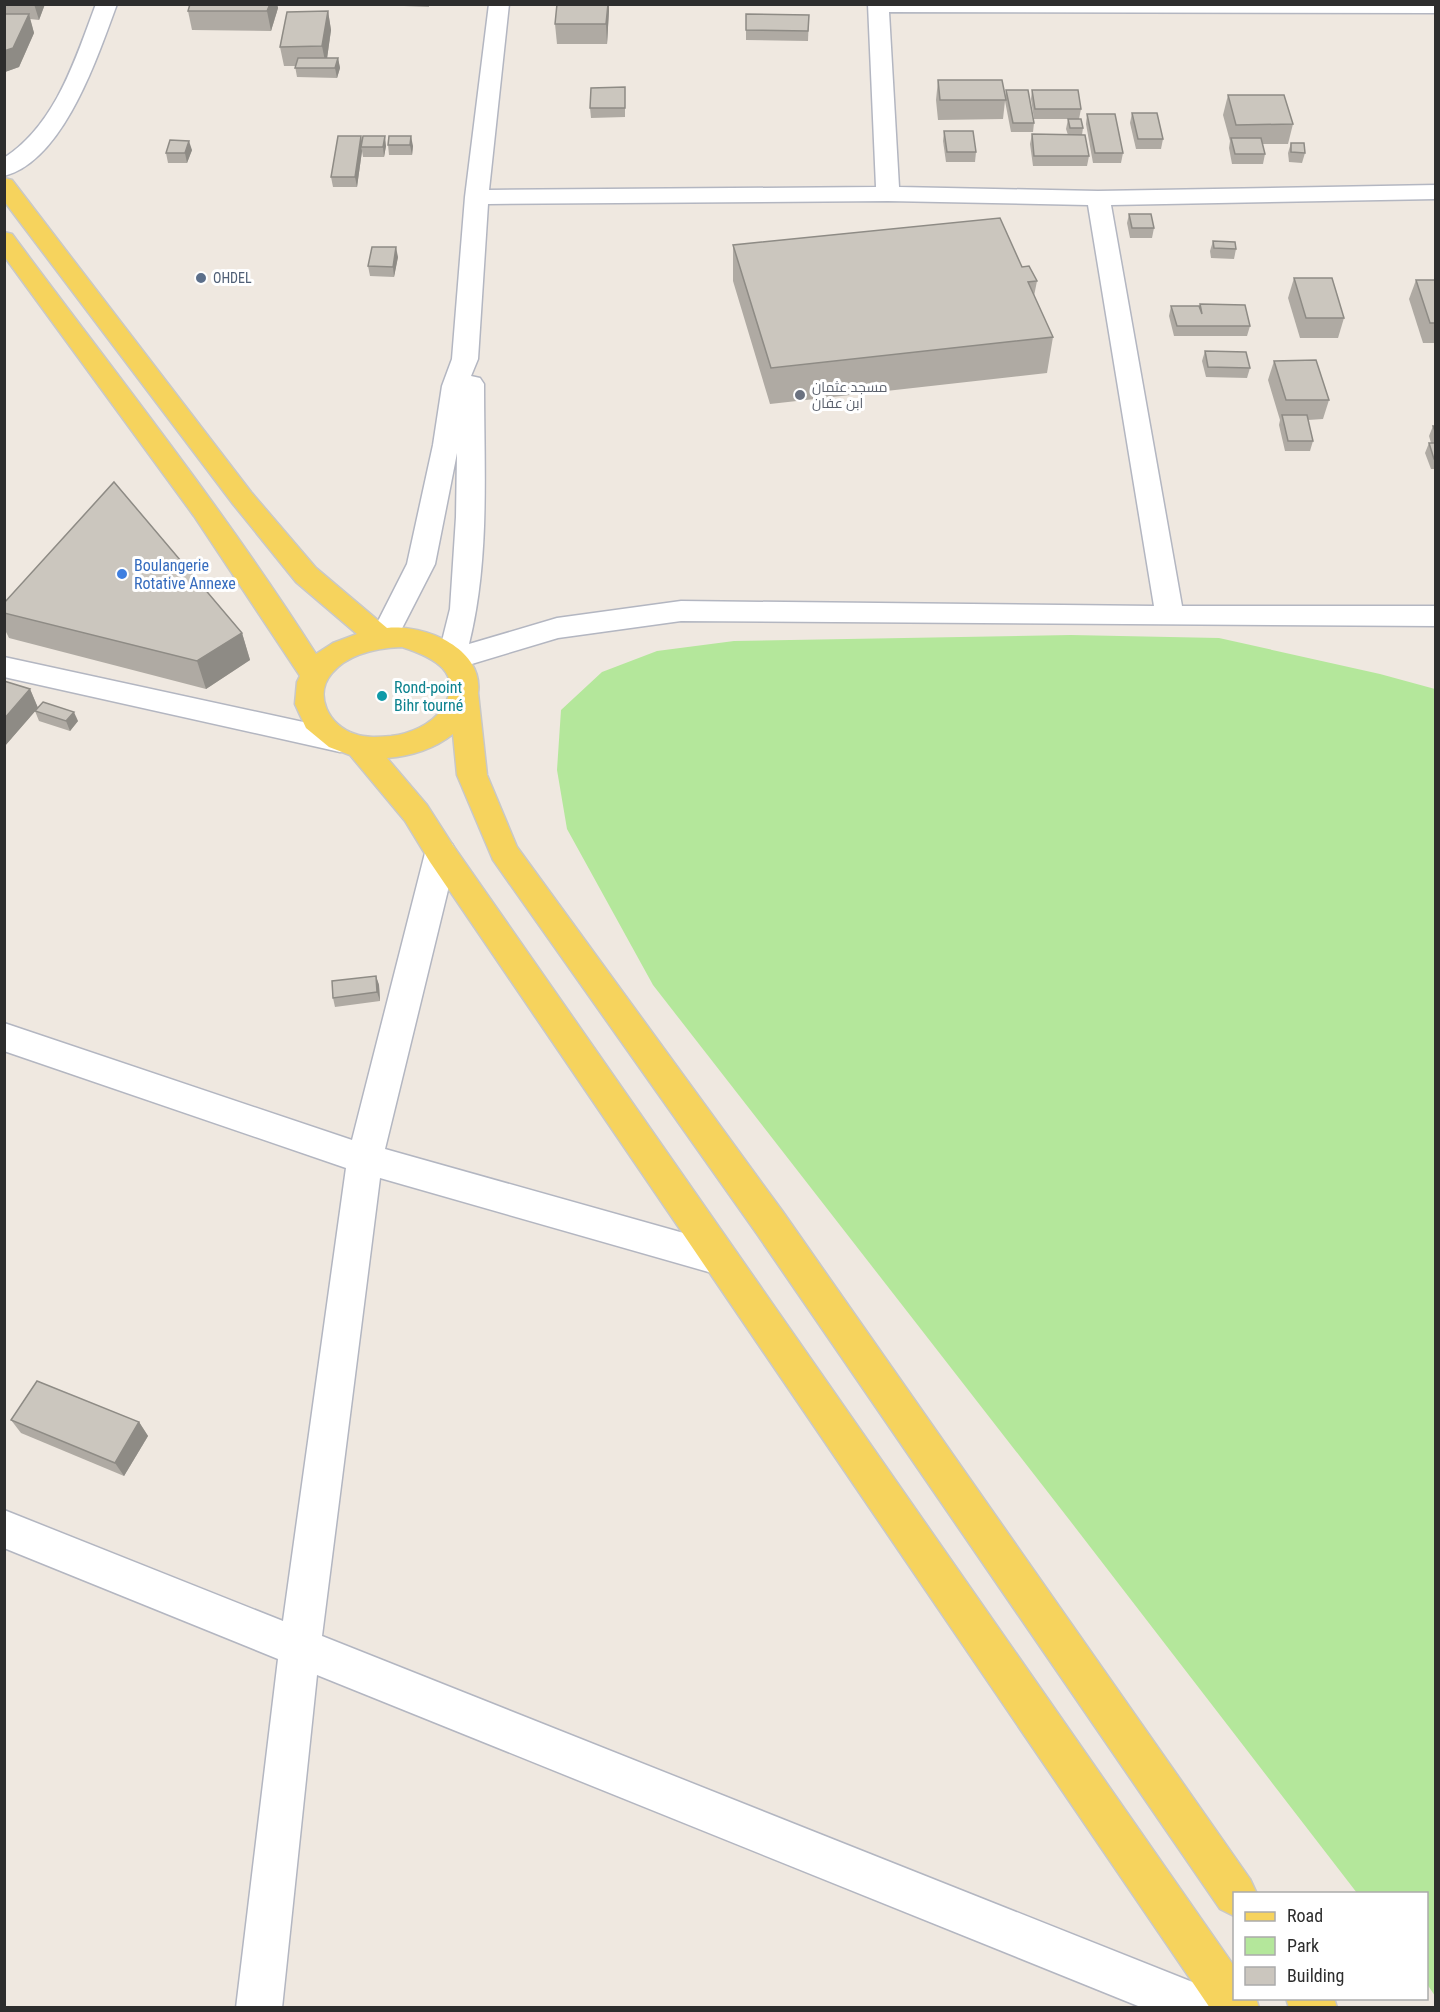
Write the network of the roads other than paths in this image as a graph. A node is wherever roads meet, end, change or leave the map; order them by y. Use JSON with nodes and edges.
{"nodes":[{"id":1,"x":108,"y":4,"type":"edge"},
{"id":2,"x":499,"y":4,"type":"edge"},
{"id":3,"x":878,"y":5,"type":"edge"},
{"id":4,"x":1436,"y":7,"type":"edge"},
{"id":5,"x":4,"y":169,"type":"edge"},
{"id":6,"x":4,"y":185,"type":"edge"},
{"id":7,"x":1436,"y":192,"type":"edge"},
{"id":8,"x":888,"y":194,"type":"junction"},
{"id":9,"x":477,"y":197,"type":"junction"},
{"id":10,"x":1098,"y":198,"type":"junction"},
{"id":11,"x":7,"y":246,"type":"edge"},
{"id":12,"x":465,"y":359,"type":"junction"},
{"id":13,"x":1170,"y":616,"type":"junction"},
{"id":14,"x":1436,"y":616,"type":"edge"},
{"id":15,"x":382,"y":637,"type":"junction"},
{"id":16,"x":453,"y":658,"type":"junction"},
{"id":17,"x":4,"y":667,"type":"edge"},
{"id":18,"x":315,"y":677,"type":"junction"},
{"id":19,"x":465,"y":696,"type":"junction"},
{"id":20,"x":350,"y":744,"type":"junction"},
{"id":21,"x":441,"y":853,"type":"junction"},
{"id":22,"x":4,"y":1037,"type":"edge"},
{"id":23,"x":365,"y":1159,"type":"junction"},
{"id":24,"x":719,"y":1259,"type":"junction"},
{"id":25,"x":4,"y":1529,"type":"edge"},
{"id":26,"x":300,"y":1647,"type":"junction"},
{"id":27,"x":1234,"y":1892,"type":"edge"},
{"id":28,"x":259,"y":2007,"type":"edge"},
{"id":29,"x":1200,"y":2007,"type":"edge"},
{"id":30,"x":1237,"y":2007,"type":"edge"}],
"edges":[{"from":1,"to":5,"type":"street"},
{"from":2,"to":9,"type":"street"},
{"from":3,"to":4,"type":"street"},
{"from":3,"to":8,"type":"street"},
{"from":6,"to":15,"type":"main road"},
{"from":7,"to":10,"type":"street"},
{"from":8,"to":9,"type":"street"},
{"from":8,"to":10,"type":"street"},
{"from":9,"to":12,"type":"street"},
{"from":10,"to":13,"type":"street"},
{"from":11,"to":18,"type":"main road"},
{"from":12,"to":15,"type":"street"},
{"from":12,"to":16,"type":"street"},
{"from":13,"to":14,"type":"street"},
{"from":13,"to":16,"type":"street"},
{"from":15,"to":16,"type":"main road"},
{"from":15,"to":18,"type":"main road"},
{"from":16,"to":19,"type":"main road"},
{"from":17,"to":20,"type":"street"},
{"from":18,"to":20,"type":"main road"},
{"from":19,"to":20,"type":"main road"},
{"from":19,"to":27,"type":"main road"},
{"from":20,"to":21,"type":"main road"},
{"from":21,"to":23,"type":"street"},
{"from":21,"to":24,"type":"main road"},
{"from":22,"to":23,"type":"street"},
{"from":23,"to":24,"type":"street"},
{"from":23,"to":26,"type":"street"},
{"from":24,"to":30,"type":"main road"},
{"from":25,"to":26,"type":"street"},
{"from":26,"to":28,"type":"street"},
{"from":26,"to":29,"type":"street"}]}
